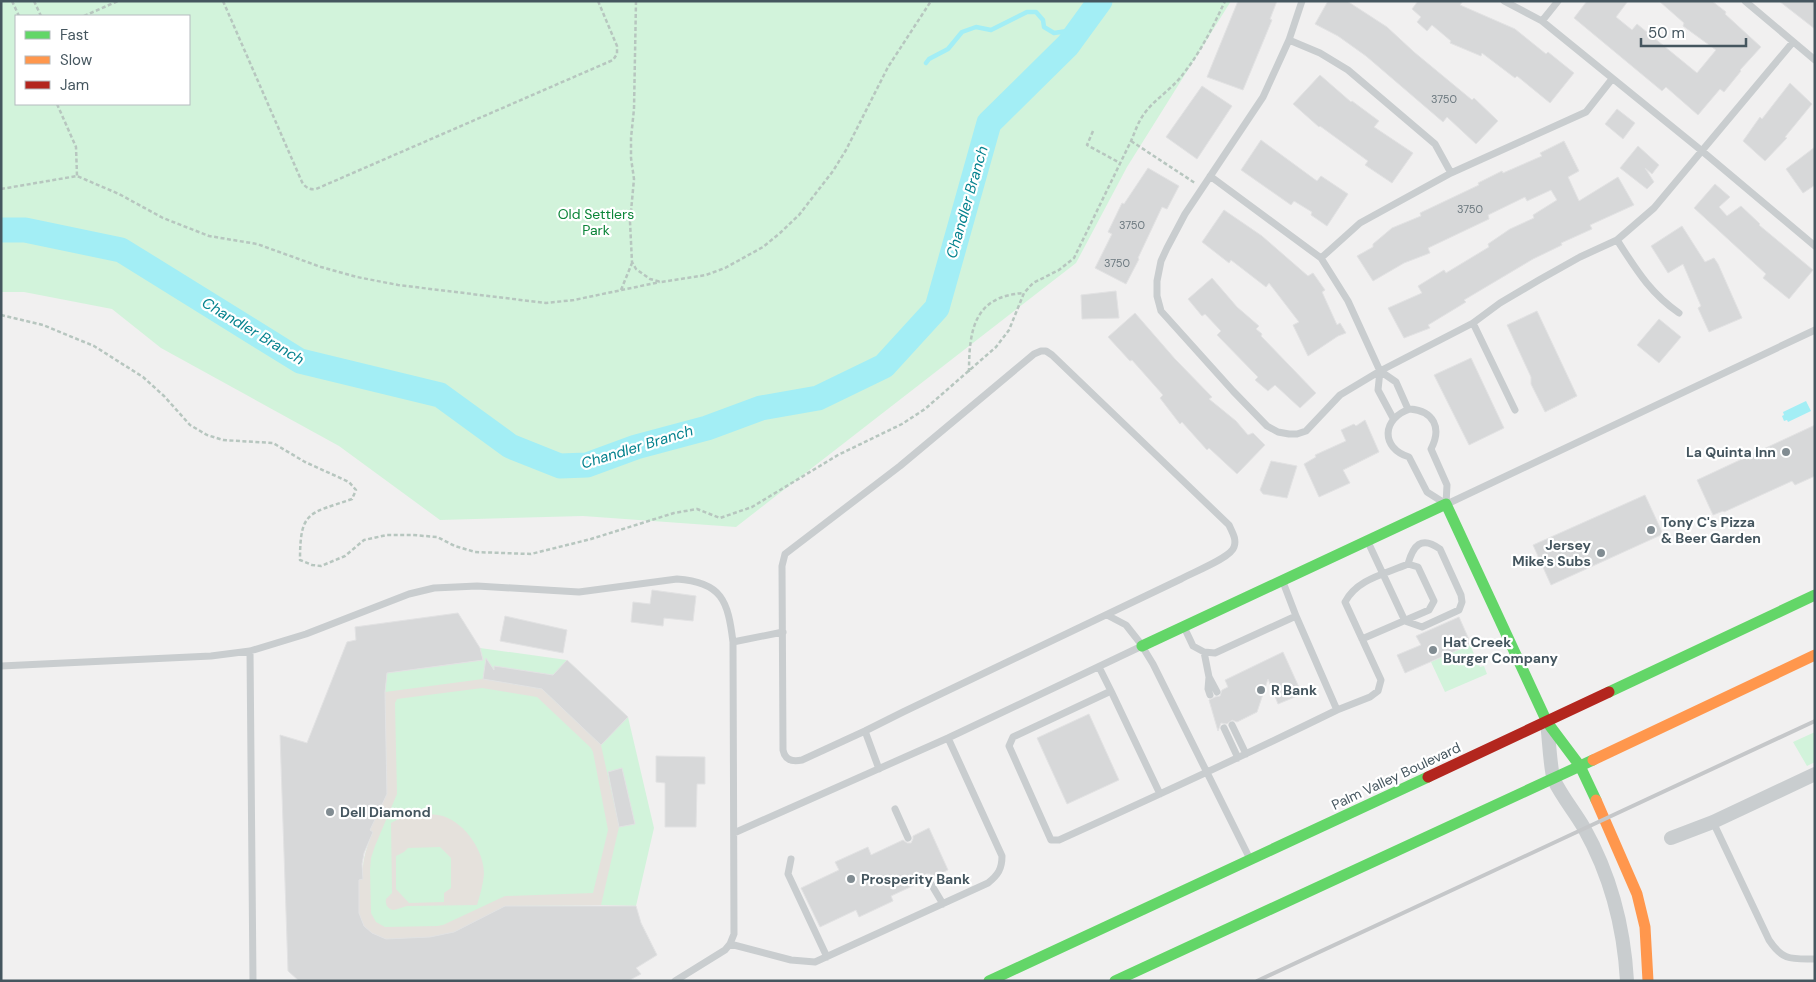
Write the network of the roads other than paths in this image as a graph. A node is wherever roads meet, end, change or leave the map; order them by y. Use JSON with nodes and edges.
{"nodes":[{"id":1,"x":1302,"y":1,"type":"edge"},
{"id":2,"x":1504,"y":1,"type":"edge"},
{"id":3,"x":1558,"y":1,"type":"edge"},
{"id":4,"x":1746,"y":1,"type":"edge"},
{"id":5,"x":1542,"y":21,"type":"junction"},
{"id":6,"x":1288,"y":40,"type":"junction"},
{"id":7,"x":1793,"y":42,"type":"junction"},
{"id":8,"x":1815,"y":60,"type":"edge"},
{"id":9,"x":1612,"y":79,"type":"junction"},
{"id":10,"x":1702,"y":151,"type":"junction"},
{"id":11,"x":1452,"y":173,"type":"junction"},
{"id":12,"x":1210,"y":176,"type":"junction"},
{"id":13,"x":1617,"y":240,"type":"junction"},
{"id":14,"x":1815,"y":246,"type":"edge"},
{"id":15,"x":1321,"y":258,"type":"junction"},
{"id":16,"x":1679,"y":313,"type":"dead end"},
{"id":17,"x":1473,"y":323,"type":"junction"},
{"id":18,"x":1815,"y":330,"type":"edge"},
{"id":19,"x":1380,"y":370,"type":"junction"},
{"id":20,"x":1408,"y":409,"type":"junction"},
{"id":21,"x":1515,"y":410,"type":"dead end"},
{"id":22,"x":1393,"y":418,"type":"junction"},
{"id":23,"x":1446,"y":504,"type":"junction"},
{"id":24,"x":1367,"y":541,"type":"junction"},
{"id":25,"x":1408,"y":564,"type":"junction"},
{"id":26,"x":1383,"y":574,"type":"junction"},
{"id":27,"x":1282,"y":581,"type":"junction"},
{"id":28,"x":1815,"y":595,"type":"edge"},
{"id":29,"x":1106,"y":615,"type":"junction"},
{"id":30,"x":1296,"y":616,"type":"junction"},
{"id":31,"x":1405,"y":621,"type":"junction"},
{"id":32,"x":1184,"y":627,"type":"junction"},
{"id":33,"x":783,"y":632,"type":"junction"},
{"id":34,"x":1362,"y":639,"type":"junction"},
{"id":35,"x":733,"y":642,"type":"junction"},
{"id":36,"x":1142,"y":646,"type":"junction"},
{"id":37,"x":250,"y":651,"type":"junction"},
{"id":38,"x":1204,"y":652,"type":"junction"},
{"id":39,"x":1815,"y":655,"type":"edge"},
{"id":40,"x":1,"y":666,"type":"edge"},
{"id":41,"x":1099,"y":667,"type":"junction"},
{"id":42,"x":1111,"y":691,"type":"junction"},
{"id":43,"x":1213,"y":694,"type":"dead end"},
{"id":44,"x":1337,"y":710,"type":"junction"},
{"id":45,"x":1547,"y":722,"type":"junction"},
{"id":46,"x":1232,"y":725,"type":"dead end"},
{"id":47,"x":1224,"y":728,"type":"dead end"},
{"id":48,"x":865,"y":731,"type":"junction"},
{"id":49,"x":948,"y":738,"type":"junction"},
{"id":50,"x":1246,"y":754,"type":"junction"},
{"id":51,"x":1238,"y":758,"type":"junction"},
{"id":52,"x":1580,"y":766,"type":"junction"},
{"id":53,"x":879,"y":768,"type":"junction"},
{"id":54,"x":1207,"y":773,"type":"junction"},
{"id":55,"x":1815,"y":774,"type":"edge"},
{"id":56,"x":1554,"y":778,"type":"junction"},
{"id":57,"x":1160,"y":794,"type":"junction"},
{"id":58,"x":895,"y":809,"type":"dead end"},
{"id":59,"x":1713,"y":822,"type":"junction"},
{"id":60,"x":734,"y":833,"type":"junction"},
{"id":61,"x":908,"y":838,"type":"dead end"},
{"id":62,"x":1671,"y":838,"type":"dead end"},
{"id":63,"x":790,"y":859,"type":"dead end"},
{"id":64,"x":1250,"y":860,"type":"junction"},
{"id":65,"x":928,"y":879,"type":"dead end"},
{"id":66,"x":943,"y":904,"type":"junction"},
{"id":67,"x":730,"y":944,"type":"junction"},
{"id":68,"x":827,"y":956,"type":"junction"},
{"id":69,"x":1815,"y":959,"type":"edge"},
{"id":70,"x":253,"y":981,"type":"edge"},
{"id":71,"x":675,"y":981,"type":"edge"},
{"id":72,"x":989,"y":981,"type":"edge"},
{"id":73,"x":1115,"y":981,"type":"edge"},
{"id":74,"x":1627,"y":981,"type":"edge"},
{"id":75,"x":1648,"y":981,"type":"edge"}],
"edges":[{"from":1,"to":6,"type":"lane"},
{"from":2,"to":5,"type":"lane"},
{"from":3,"to":5,"type":"lane"},
{"from":4,"to":7,"type":"lane"},
{"from":5,"to":9,"type":"lane"},
{"from":6,"to":11,"type":"lane"},
{"from":6,"to":12,"type":"lane"},
{"from":7,"to":8,"type":"lane"},
{"from":7,"to":10,"type":"lane"},
{"from":9,"to":10,"type":"lane"},
{"from":9,"to":11,"type":"lane"},
{"from":10,"to":13,"type":"lane"},
{"from":10,"to":14,"type":"lane"},
{"from":11,"to":15,"type":"lane"},
{"from":12,"to":15,"type":"lane"},
{"from":12,"to":19,"type":"lane"},
{"from":13,"to":16,"type":"lane"},
{"from":13,"to":17,"type":"lane"},
{"from":15,"to":19,"type":"lane"},
{"from":17,"to":19,"type":"lane"},
{"from":17,"to":21,"type":"lane"},
{"from":18,"to":23,"type":"lane"},
{"from":19,"to":20,"type":"lane"},
{"from":19,"to":22,"type":"lane"},
{"from":20,"to":22,"type":"lane"},
{"from":20,"to":23,"type":"lane"},
{"from":22,"to":23,"type":"lane"},
{"from":23,"to":24,"type":"main road"},
{"from":23,"to":45,"type":"main road"},
{"from":24,"to":26,"type":"lane"},
{"from":24,"to":27,"type":"main road"},
{"from":25,"to":26,"type":"lane"},
{"from":25,"to":31,"type":"lane"},
{"from":25,"to":31,"type":"lane"},
{"from":26,"to":31,"type":"lane"},
{"from":26,"to":34,"type":"lane"},
{"from":27,"to":30,"type":"lane"},
{"from":27,"to":32,"type":"main road"},
{"from":28,"to":45,"type":"main road","name":"Palm Valley Boulevard"},
{"from":29,"to":33,"type":"lane"},
{"from":29,"to":36,"type":"lane"},
{"from":29,"to":48,"type":"lane"},
{"from":30,"to":38,"type":"lane"},
{"from":30,"to":44,"type":"lane"},
{"from":31,"to":34,"type":"lane"},
{"from":32,"to":36,"type":"main road"},
{"from":32,"to":38,"type":"lane"},
{"from":33,"to":35,"type":"lane"},
{"from":33,"to":48,"type":"lane"},
{"from":34,"to":44,"type":"lane"},
{"from":35,"to":37,"type":"lane"},
{"from":35,"to":60,"type":"lane"},
{"from":36,"to":41,"type":"lane"},
{"from":36,"to":54,"type":"lane"},
{"from":37,"to":40,"type":"lane"},
{"from":37,"to":70,"type":"lane"},
{"from":38,"to":43,"type":"lane"},
{"from":39,"to":52,"type":"main road"},
{"from":41,"to":42,"type":"lane"},
{"from":41,"to":49,"type":"lane"},
{"from":42,"to":57,"type":"lane"},
{"from":42,"to":57,"type":"lane"},
{"from":44,"to":50,"type":"lane"},
{"from":45,"to":52,"type":"main road"},
{"from":45,"to":56,"type":"street"},
{"from":45,"to":64,"type":"main road","name":"Palm Valley Boulevard"},
{"from":46,"to":50,"type":"lane"},
{"from":47,"to":51,"type":"lane"},
{"from":48,"to":53,"type":"lane"},
{"from":49,"to":53,"type":"lane"},
{"from":49,"to":66,"type":"lane"},
{"from":50,"to":51,"type":"lane"},
{"from":51,"to":54,"type":"lane"},
{"from":52,"to":56,"type":"main road"},
{"from":52,"to":75,"type":"main road"},
{"from":53,"to":60,"type":"lane"},
{"from":54,"to":57,"type":"lane"},
{"from":54,"to":64,"type":"lane"},
{"from":55,"to":59,"type":"street"},
{"from":56,"to":73,"type":"main road"},
{"from":56,"to":74,"type":"street"},
{"from":58,"to":61,"type":"lane"},
{"from":59,"to":62,"type":"street"},
{"from":59,"to":69,"type":"lane"},
{"from":60,"to":67,"type":"lane"},
{"from":63,"to":68,"type":"lane"},
{"from":64,"to":72,"type":"main road","name":"Palm Valley Boulevard"},
{"from":65,"to":66,"type":"lane"},
{"from":66,"to":68,"type":"lane"},
{"from":67,"to":68,"type":"lane"},
{"from":67,"to":71,"type":"lane"}]}
